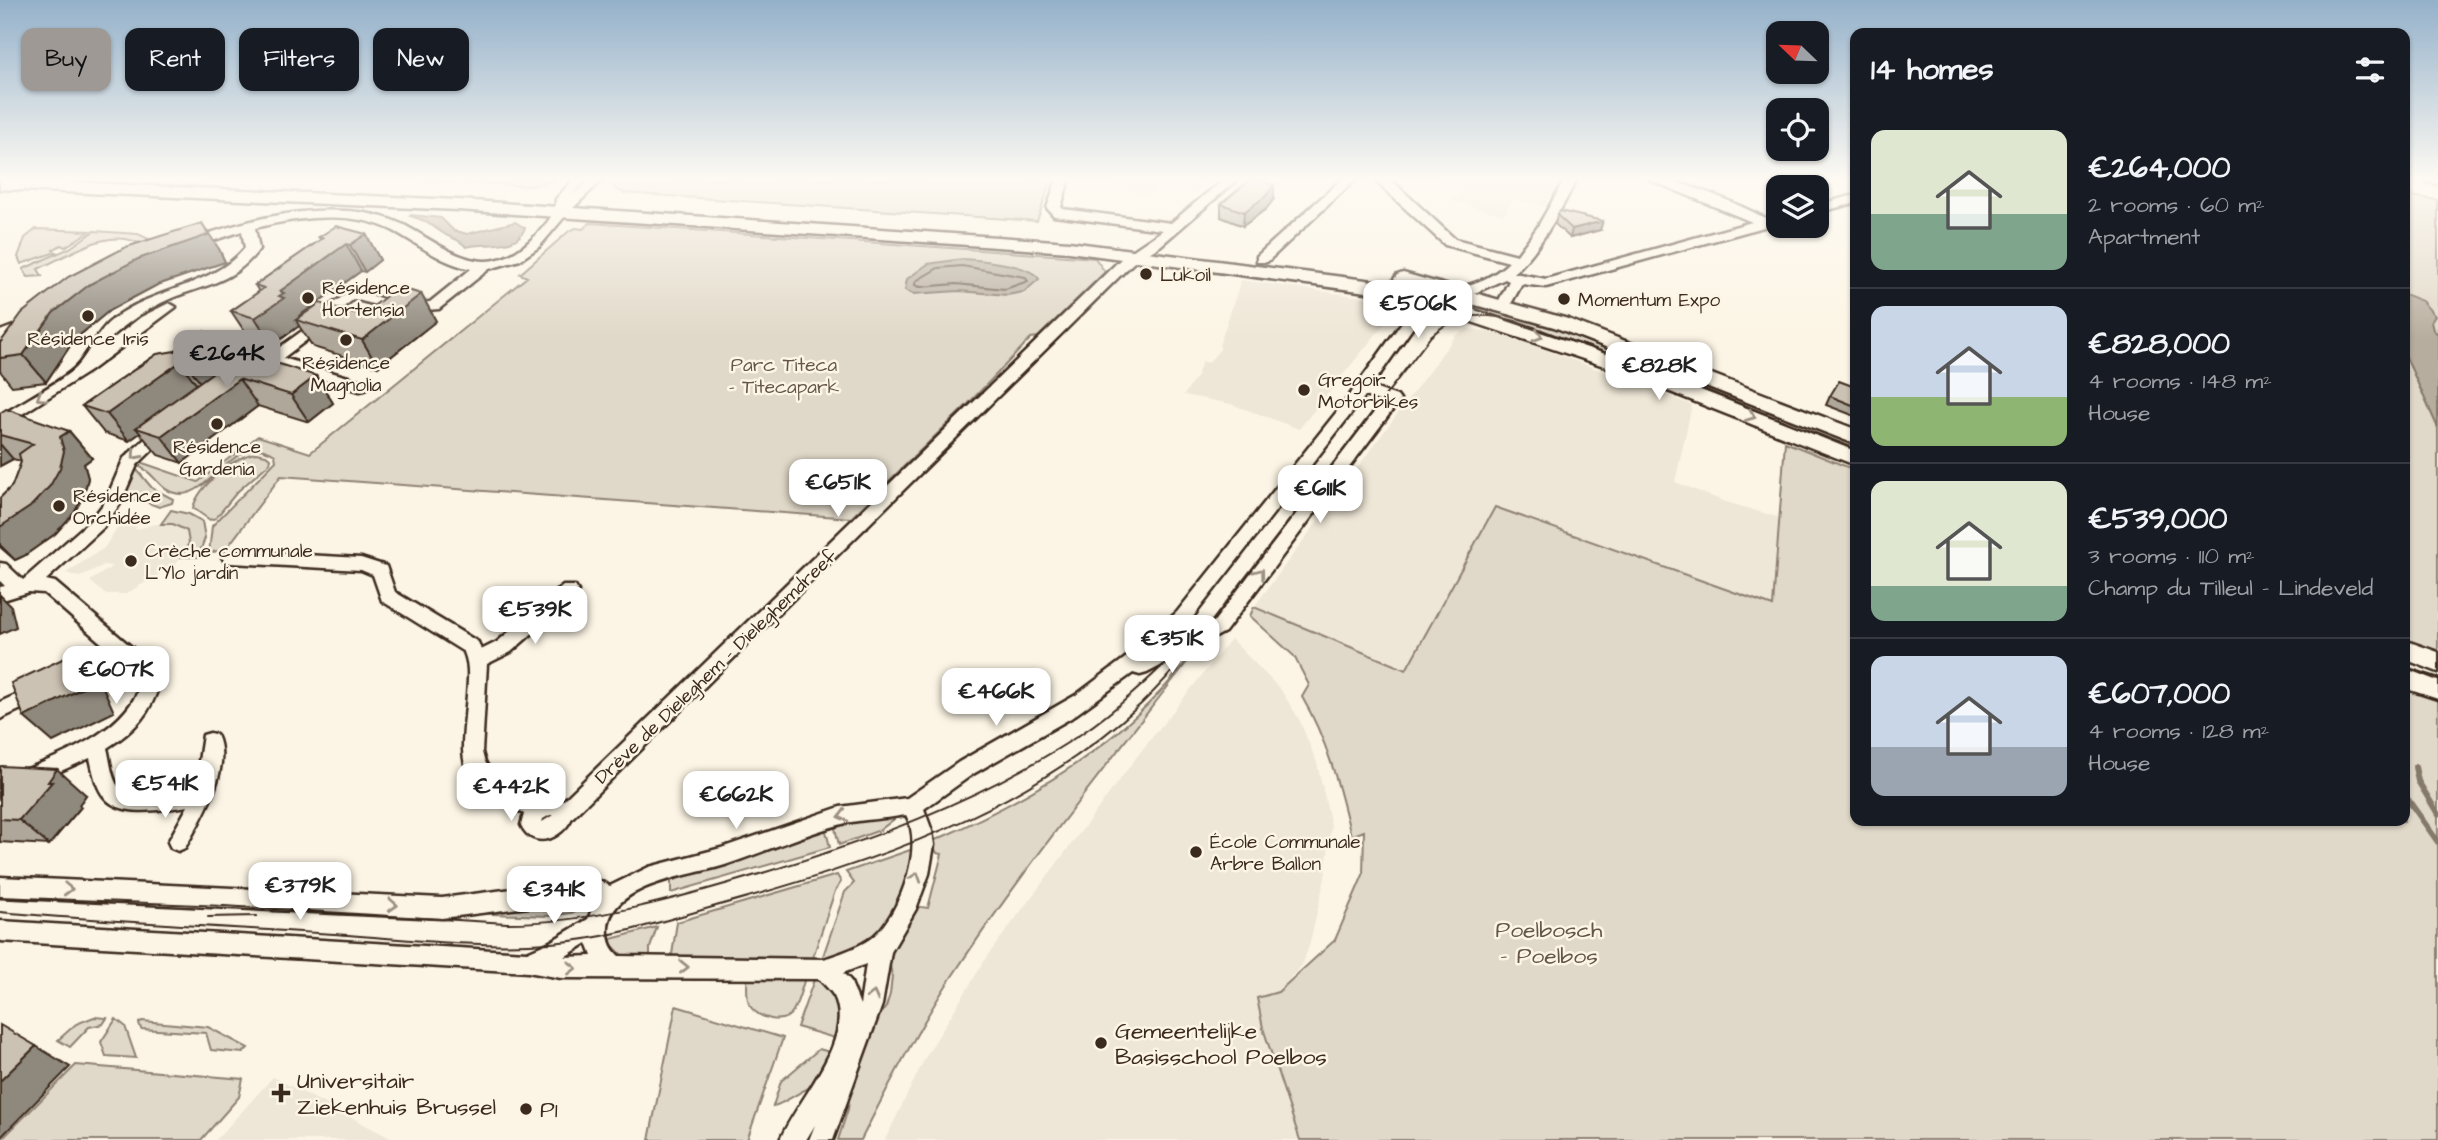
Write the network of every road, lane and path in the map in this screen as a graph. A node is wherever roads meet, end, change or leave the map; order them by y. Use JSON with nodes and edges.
{"nodes":[{"id":1,"x":226,"y":232,"type":"edge"},
{"id":2,"x":249,"y":232,"type":"edge"},
{"id":3,"x":407,"y":232,"type":"edge"},
{"id":4,"x":546,"y":232,"type":"edge"},
{"id":5,"x":900,"y":232,"type":"edge"},
{"id":6,"x":1047,"y":232,"type":"edge"},
{"id":7,"x":1168,"y":232,"type":"edge"},
{"id":8,"x":1291,"y":232,"type":"edge"},
{"id":9,"x":1440,"y":232,"type":"edge"},
{"id":10,"x":1540,"y":232,"type":"edge"},
{"id":11,"x":1730,"y":232,"type":"edge"},
{"id":12,"x":1155,"y":243,"type":"junction"},
{"id":13,"x":173,"y":250,"type":"edge"},
{"id":14,"x":1136,"y":255,"type":"junction"},
{"id":15,"x":1262,"y":259,"type":"junction"},
{"id":16,"x":1520,"y":262,"type":"junction"},
{"id":17,"x":486,"y":264,"type":"junction"},
{"id":18,"x":1511,"y":277,"type":"junction"},
{"id":19,"x":1457,"y":292,"type":"junction"},
{"id":20,"x":1425,"y":300,"type":"junction"},
{"id":21,"x":1503,"y":306,"type":"junction"},
{"id":22,"x":333,"y":313,"type":"junction"},
{"id":23,"x":45,"y":315,"type":"edge"},
{"id":24,"x":354,"y":319,"type":"edge"},
{"id":25,"x":20,"y":329,"type":"junction"},
{"id":26,"x":0,"y":336,"type":"edge"},
{"id":27,"x":18,"y":347,"type":"edge"},
{"id":28,"x":271,"y":359,"type":"junction"},
{"id":29,"x":239,"y":384,"type":"edge"},
{"id":30,"x":360,"y":386,"type":"dead end"},
{"id":31,"x":1362,"y":389,"type":"junction"},
{"id":32,"x":178,"y":421,"type":"edge"},
{"id":33,"x":0,"y":423,"type":"edge"},
{"id":34,"x":1850,"y":435,"type":"edge"},
{"id":35,"x":1850,"y":455,"type":"edge"},
{"id":36,"x":232,"y":557,"type":"dead end"},
{"id":37,"x":0,"y":569,"type":"edge"},
{"id":38,"x":15,"y":589,"type":"edge"},
{"id":39,"x":569,"y":592,"type":"dead end"},
{"id":40,"x":120,"y":648,"type":"junction"},
{"id":41,"x":2410,"y":651,"type":"edge"},
{"id":42,"x":477,"y":660,"type":"junction"},
{"id":43,"x":2438,"y":662,"type":"edge"},
{"id":44,"x":2410,"y":680,"type":"edge"},
{"id":45,"x":1105,"y":685,"type":"junction"},
{"id":46,"x":2438,"y":689,"type":"edge"},
{"id":47,"x":0,"y":711,"type":"edge"},
{"id":48,"x":210,"y":741,"type":"dead end"},
{"id":49,"x":96,"y":744,"type":"junction"},
{"id":50,"x":0,"y":789,"type":"edge"},
{"id":51,"x":203,"y":795,"type":"junction"},
{"id":52,"x":911,"y":806,"type":"junction"},
{"id":53,"x":178,"y":842,"type":"dead end"},
{"id":54,"x":0,"y":887,"type":"edge"},
{"id":55,"x":610,"y":898,"type":"junction"},
{"id":56,"x":597,"y":925,"type":"junction"},
{"id":57,"x":0,"y":931,"type":"edge"},
{"id":58,"x":887,"y":939,"type":"junction"},
{"id":59,"x":528,"y":962,"type":"junction"},
{"id":60,"x":615,"y":966,"type":"junction"},
{"id":61,"x":824,"y":969,"type":"junction"},
{"id":62,"x":792,"y":1140,"type":"edge"},
{"id":63,"x":821,"y":1140,"type":"edge"}],
"edges":[{"from":1,"to":13,"type":"street"},
{"from":2,"to":33,"type":"street","one_way":true},
{"from":3,"to":17,"type":"street"},
{"from":4,"to":17,"type":"street"},
{"from":5,"to":14,"type":"main road"},
{"from":6,"to":12,"type":"main road"},
{"from":7,"to":12,"type":"street","name":"Drève de Dieleghem - Dieleghemdreef"},
{"from":8,"to":15,"type":"street"},
{"from":9,"to":16,"type":"street"},
{"from":10,"to":16,"type":"street"},
{"from":11,"to":18,"type":"street"},
{"from":12,"to":14,"type":"street","name":"Drève de Dieleghem - Dieleghemdreef"},
{"from":12,"to":15,"type":"main road"},
{"from":14,"to":20,"type":"main road"},
{"from":14,"to":42,"type":"street","name":"Drève de Dieleghem - Dieleghemdreef"},
{"from":15,"to":19,"type":"main road"},
{"from":16,"to":18,"type":"street"},
{"from":17,"to":22,"type":"street"},
{"from":18,"to":19,"type":"street"},
{"from":18,"to":21,"type":"street"},
{"from":19,"to":20,"type":"street"},
{"from":19,"to":21,"type":"main road"},
{"from":20,"to":31,"type":"street"},
{"from":20,"to":35,"type":"main road","one_way":true},
{"from":21,"to":34,"type":"main road"},
{"from":22,"to":24,"type":"street"},
{"from":22,"to":28,"type":"street"},
{"from":23,"to":25,"type":"street"},
{"from":25,"to":26,"type":"street"},
{"from":25,"to":27,"type":"street"},
{"from":28,"to":29,"type":"street"},
{"from":28,"to":30,"type":"street"},
{"from":31,"to":45,"type":"street"},
{"from":45,"to":31,"type":"street","one_way":true},
{"from":32,"to":38,"type":"street","one_way":true},
{"from":36,"to":42,"type":"street"},
{"from":37,"to":38,"type":"street"},
{"from":38,"to":40,"type":"street"},
{"from":39,"to":42,"type":"street"},
{"from":40,"to":47,"type":"street"},
{"from":40,"to":49,"type":"street"},
{"from":41,"to":43,"type":"main road"},
{"from":44,"to":46,"type":"main road"},
{"from":45,"to":52,"type":"street"},
{"from":48,"to":51,"type":"street"},
{"from":49,"to":50,"type":"street"},
{"from":49,"to":51,"type":"street"},
{"from":51,"to":53,"type":"street"},
{"from":52,"to":55,"type":"street","one_way":true},
{"from":58,"to":52,"type":"street","one_way":true},
{"from":54,"to":55,"type":"street","one_way":true},
{"from":55,"to":56,"type":"street"},
{"from":56,"to":59,"type":"street"},
{"from":56,"to":60,"type":"street"},
{"from":57,"to":59,"type":"street"},
{"from":58,"to":61,"type":"street"},
{"from":63,"to":58,"type":"street","one_way":true},
{"from":59,"to":60,"type":"street","one_way":true},
{"from":60,"to":61,"type":"street","one_way":true},
{"from":61,"to":62,"type":"street"}]}
